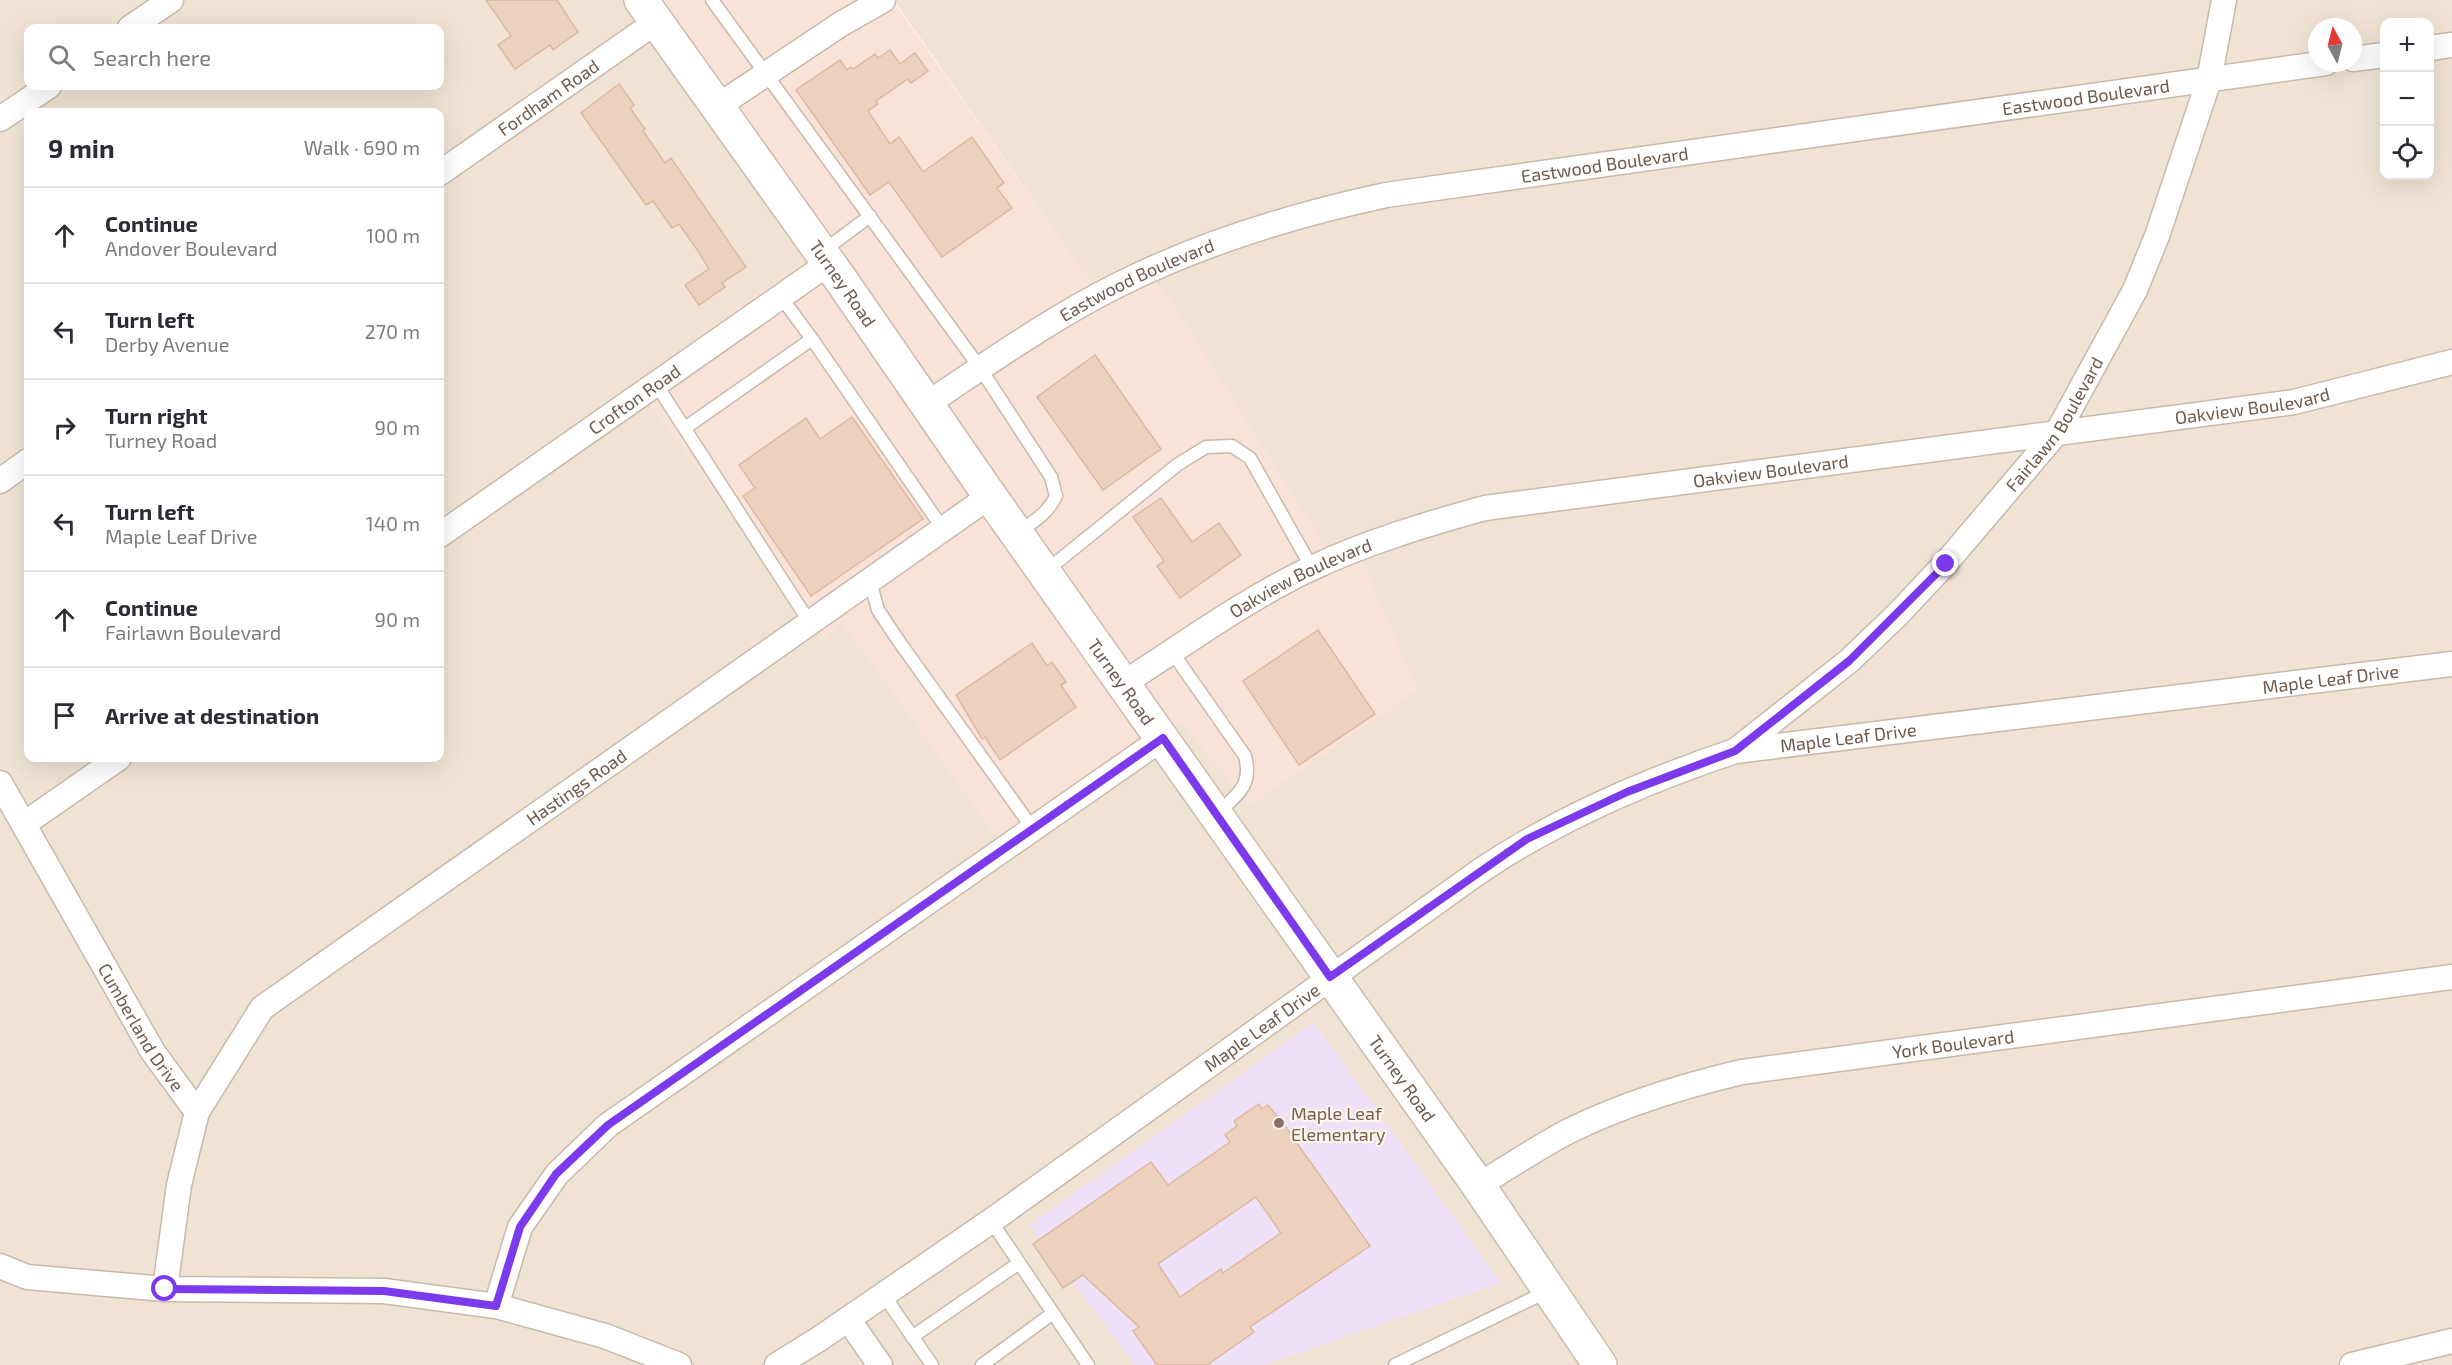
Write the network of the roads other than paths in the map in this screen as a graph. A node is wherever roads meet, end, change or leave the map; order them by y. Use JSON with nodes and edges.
{"nodes":[{"id":1,"x":171,"y":0,"type":"edge"},
{"id":2,"x":712,"y":0,"type":"edge"},
{"id":3,"x":883,"y":0,"type":"edge"},
{"id":4,"x":2224,"y":0,"type":"edge"},
{"id":5,"x":648,"y":11,"type":"edge"},
{"id":6,"x":136,"y":24,"type":"edge"},
{"id":7,"x":2452,"y":45,"type":"edge"},
{"id":8,"x":2434,"y":47,"type":"edge"},
{"id":9,"x":2380,"y":55,"type":"edge"},
{"id":10,"x":2362,"y":58,"type":"edge"},
{"id":11,"x":2308,"y":66,"type":"edge"},
{"id":12,"x":768,"y":75,"type":"junction"},
{"id":13,"x":2209,"y":80,"type":"junction"},
{"id":14,"x":43,"y":90,"type":"edge"},
{"id":15,"x":718,"y":106,"type":"junction"},
{"id":16,"x":0,"y":119,"type":"edge"},
{"id":17,"x":444,"y":170,"type":"edge"},
{"id":18,"x":870,"y":216,"type":"junction"},
{"id":19,"x":825,"y":258,"type":"junction"},
{"id":20,"x":781,"y":297,"type":"junction"},
{"id":21,"x":812,"y":339,"type":"junction"},
{"id":22,"x":2452,"y":362,"type":"edge"},
{"id":23,"x":980,"y":368,"type":"junction"},
{"id":24,"x":656,"y":384,"type":"junction"},
{"id":25,"x":928,"y":402,"type":"junction"},
{"id":26,"x":685,"y":428,"type":"junction"},
{"id":27,"x":2058,"y":431,"type":"junction"},
{"id":28,"x":24,"y":464,"type":"edge"},
{"id":29,"x":0,"y":481,"type":"edge"},
{"id":30,"x":990,"y":496,"type":"junction"},
{"id":31,"x":943,"y":529,"type":"junction"},
{"id":32,"x":444,"y":531,"type":"edge"},
{"id":33,"x":1017,"y":534,"type":"junction"},
{"id":34,"x":1312,"y":568,"type":"junction"},
{"id":35,"x":1045,"y":572,"type":"junction"},
{"id":36,"x":870,"y":581,"type":"junction"},
{"id":37,"x":810,"y":623,"type":"junction"},
{"id":38,"x":1172,"y":652,"type":"junction"},
{"id":39,"x":2452,"y":664,"type":"edge"},
{"id":40,"x":1124,"y":682,"type":"junction"},
{"id":41,"x":1163,"y":738,"type":"junction"},
{"id":42,"x":1735,"y":751,"type":"junction"},
{"id":43,"x":113,"y":762,"type":"edge"},
{"id":44,"x":0,"y":783,"type":"edge"},
{"id":45,"x":1216,"y":814,"type":"junction"},
{"id":46,"x":24,"y":824,"type":"junction"},
{"id":47,"x":1033,"y":829,"type":"junction"},
{"id":48,"x":1330,"y":977,"type":"junction"},
{"id":49,"x":2452,"y":977,"type":"edge"},
{"id":50,"x":197,"y":1112,"type":"junction"},
{"id":51,"x":1478,"y":1185,"type":"junction"},
{"id":52,"x":991,"y":1221,"type":"junction"},
{"id":53,"x":1019,"y":1263,"type":"junction"},
{"id":54,"x":0,"y":1266,"type":"edge"},
{"id":55,"x":165,"y":1289,"type":"junction"},
{"id":56,"x":1550,"y":1290,"type":"junction"},
{"id":57,"x":883,"y":1294,"type":"junction"},
{"id":58,"x":496,"y":1306,"type":"junction"},
{"id":59,"x":1053,"y":1313,"type":"junction"},
{"id":60,"x":848,"y":1319,"type":"junction"},
{"id":61,"x":912,"y":1337,"type":"junction"},
{"id":62,"x":2452,"y":1341,"type":"edge"},
{"id":63,"x":680,"y":1365,"type":"edge"},
{"id":64,"x":777,"y":1365,"type":"edge"},
{"id":65,"x":880,"y":1365,"type":"edge"},
{"id":66,"x":932,"y":1365,"type":"edge"},
{"id":67,"x":982,"y":1365,"type":"edge"},
{"id":68,"x":1088,"y":1365,"type":"edge"},
{"id":69,"x":1395,"y":1365,"type":"edge"},
{"id":70,"x":1600,"y":1365,"type":"edge"},
{"id":71,"x":2352,"y":1365,"type":"edge"}],
"edges":[{"from":1,"to":6,"type":"street"},
{"from":2,"to":12,"type":"lane"},
{"from":3,"to":12,"type":"street"},
{"from":4,"to":13,"type":"street","name":"Fairlawn Boulevard"},
{"from":5,"to":15,"type":"main road","name":"Turney Road"},
{"from":5,"to":17,"type":"street","name":"Fordham Road"},
{"from":7,"to":8,"type":"street"},
{"from":9,"to":10,"type":"street"},
{"from":11,"to":13,"type":"street","name":"Eastwood Boulevard"},
{"from":12,"to":15,"type":"street"},
{"from":12,"to":18,"type":"lane"},
{"from":13,"to":23,"type":"street","name":"Eastwood Boulevard"},
{"from":13,"to":27,"type":"street","name":"Fairlawn Boulevard"},
{"from":14,"to":16,"type":"street"},
{"from":15,"to":19,"type":"main road","name":"Turney Road"},
{"from":18,"to":19,"type":"lane"},
{"from":18,"to":23,"type":"lane"},
{"from":19,"to":20,"type":"street","name":"Crofton Road"},
{"from":19,"to":25,"type":"main road","name":"Turney Road"},
{"from":20,"to":21,"type":"lane"},
{"from":20,"to":24,"type":"street","name":"Crofton Road"},
{"from":21,"to":26,"type":"lane"},
{"from":21,"to":31,"type":"lane"},
{"from":22,"to":27,"type":"street","name":"Oakview Boulevard"},
{"from":23,"to":25,"type":"street","name":"Eastwood Boulevard"},
{"from":23,"to":33,"type":"lane"},
{"from":24,"to":26,"type":"lane"},
{"from":24,"to":32,"type":"street","name":"Crofton Road"},
{"from":25,"to":30,"type":"main road","name":"Turney Road"},
{"from":26,"to":37,"type":"lane"},
{"from":27,"to":34,"type":"street","name":"Oakview Boulevard"},
{"from":27,"to":42,"type":"street","name":"Fairlawn Boulevard"},
{"from":28,"to":29,"type":"street"},
{"from":30,"to":31,"type":"street","name":"Hastings Road"},
{"from":30,"to":33,"type":"main road","name":"Turney Road"},
{"from":31,"to":36,"type":"street","name":"Hastings Road"},
{"from":33,"to":35,"type":"main road","name":"Turney Road"},
{"from":34,"to":35,"type":"lane"},
{"from":34,"to":38,"type":"street","name":"Oakview Boulevard"},
{"from":35,"to":40,"type":"main road","name":"Turney Road"},
{"from":36,"to":37,"type":"street","name":"Hastings Road"},
{"from":36,"to":47,"type":"lane"},
{"from":37,"to":50,"type":"street","name":"Hastings Road"},
{"from":38,"to":40,"type":"street","name":"Oakview Boulevard"},
{"from":38,"to":45,"type":"lane"},
{"from":39,"to":42,"type":"street","name":"Maple Leaf Drive"},
{"from":40,"to":41,"type":"main road","name":"Turney Road"},
{"from":41,"to":45,"type":"main road","name":"Turney Road"},
{"from":41,"to":47,"type":"street"},
{"from":42,"to":48,"type":"street","name":"Maple Leaf Drive"},
{"from":43,"to":46,"type":"street"},
{"from":44,"to":46,"type":"street","name":"Cumberland Drive"},
{"from":45,"to":48,"type":"main road","name":"Turney Road"},
{"from":46,"to":50,"type":"street","name":"Cumberland Drive"},
{"from":47,"to":58,"type":"street"},
{"from":48,"to":51,"type":"main road","name":"Turney Road"},
{"from":48,"to":52,"type":"street","name":"Maple Leaf Drive"},
{"from":49,"to":51,"type":"street","name":"York Boulevard"},
{"from":50,"to":55,"type":"street"},
{"from":51,"to":56,"type":"main road","name":"Turney Road"},
{"from":52,"to":53,"type":"lane"},
{"from":52,"to":57,"type":"street","name":"Maple Leaf Drive"},
{"from":53,"to":59,"type":"lane"},
{"from":53,"to":61,"type":"lane"},
{"from":54,"to":55,"type":"street"},
{"from":55,"to":58,"type":"street"},
{"from":56,"to":69,"type":"lane"},
{"from":56,"to":70,"type":"main road","name":"Turney Road"},
{"from":57,"to":60,"type":"street","name":"Maple Leaf Drive"},
{"from":57,"to":61,"type":"lane"},
{"from":58,"to":63,"type":"street"},
{"from":59,"to":67,"type":"lane"},
{"from":59,"to":68,"type":"lane"},
{"from":60,"to":64,"type":"street","name":"Maple Leaf Drive"},
{"from":60,"to":65,"type":"street"},
{"from":61,"to":66,"type":"lane"},
{"from":62,"to":71,"type":"street"}]}
